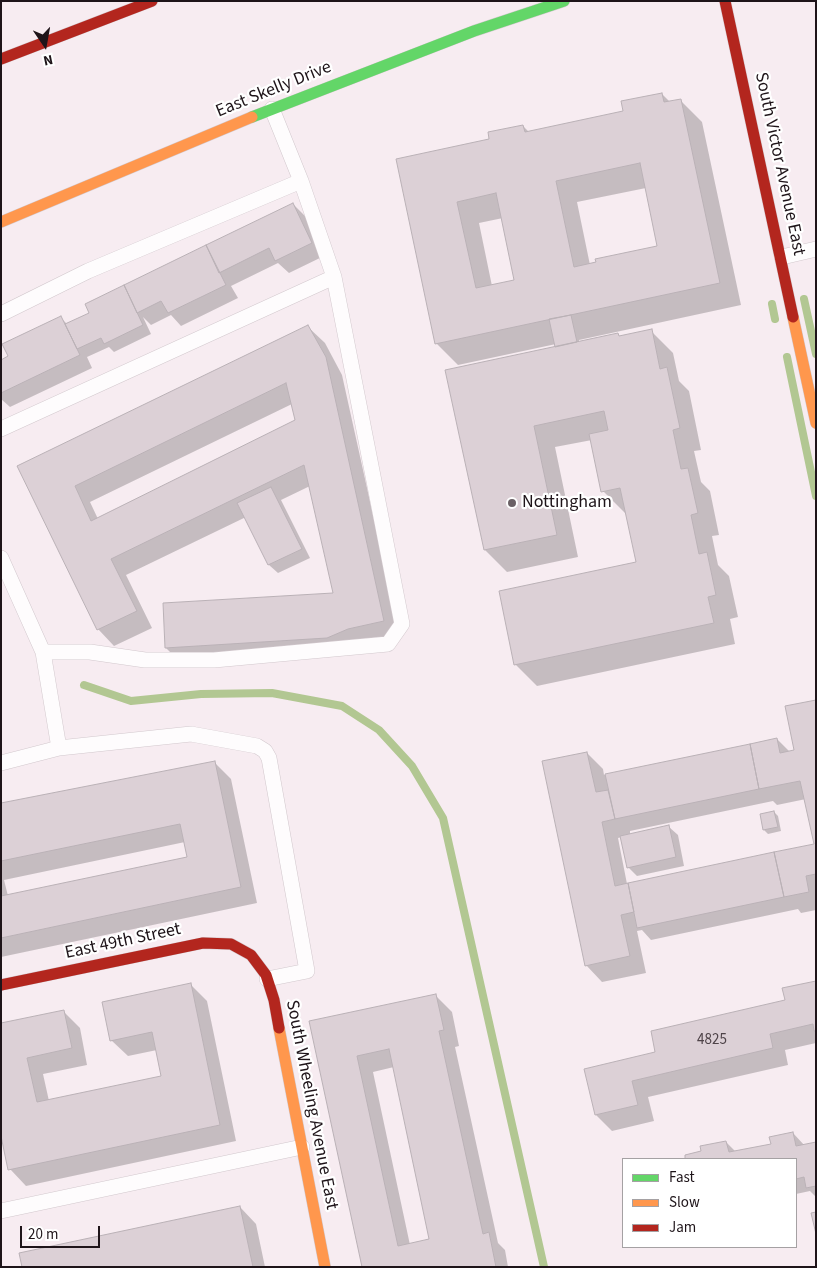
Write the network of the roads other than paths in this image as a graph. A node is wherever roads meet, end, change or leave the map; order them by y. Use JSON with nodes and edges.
{"nodes":[{"id":1,"x":152,"y":1,"type":"edge"},
{"id":2,"x":564,"y":1,"type":"edge"},
{"id":3,"x":725,"y":1,"type":"edge"},
{"id":4,"x":89,"y":26,"type":"junction"},
{"id":5,"x":1,"y":59,"type":"edge"},
{"id":6,"x":17,"y":66,"type":"dead end"},
{"id":7,"x":272,"y":109,"type":"junction"},
{"id":8,"x":301,"y":181,"type":"junction"},
{"id":9,"x":1,"y":222,"type":"edge"},
{"id":10,"x":816,"y":249,"type":"edge"},
{"id":11,"x":782,"y":257,"type":"junction"},
{"id":12,"x":334,"y":277,"type":"junction"},
{"id":13,"x":1,"y":314,"type":"edge"},
{"id":14,"x":816,"y":423,"type":"edge"},
{"id":15,"x":1,"y":429,"type":"edge"},
{"id":16,"x":1,"y":558,"type":"edge"},
{"id":17,"x":43,"y":652,"type":"junction"},
{"id":18,"x":59,"y":748,"type":"junction"},
{"id":19,"x":1,"y":764,"type":"edge"},
{"id":20,"x":251,"y":955,"type":"joint"},
{"id":21,"x":267,"y":979,"type":"junction"},
{"id":22,"x":1,"y":985,"type":"edge"},
{"id":23,"x":302,"y":1147,"type":"junction"},
{"id":24,"x":1,"y":1211,"type":"edge"},
{"id":25,"x":325,"y":1267,"type":"edge"}],
"edges":[{"from":1,"to":4,"type":"main road"},
{"from":2,"to":7,"type":"main road","name":"East Skelly Drive"},
{"from":3,"to":11,"type":"main road","name":"South Victor Avenue East"},
{"from":4,"to":5,"type":"main road"},
{"from":4,"to":6,"type":"main road"},
{"from":7,"to":8,"type":"lane"},
{"from":7,"to":9,"type":"main road","name":"East Skelly Drive"},
{"from":8,"to":12,"type":"lane"},
{"from":8,"to":13,"type":"lane"},
{"from":10,"to":11,"type":"lane"},
{"from":11,"to":14,"type":"main road","name":"South Victor Avenue East"},
{"from":12,"to":15,"type":"lane"},
{"from":12,"to":17,"type":"lane"},
{"from":16,"to":17,"type":"lane"},
{"from":17,"to":18,"type":"lane"},
{"from":18,"to":19,"type":"lane"},
{"from":18,"to":21,"type":"lane"},
{"from":20,"to":21,"type":"main road","name":"South Wheeling Avenue East"},
{"from":20,"to":22,"type":"main road","name":"East 49th Street"},
{"from":21,"to":23,"type":"main road","name":"South Wheeling Avenue East"},
{"from":23,"to":24,"type":"lane"},
{"from":23,"to":25,"type":"main road","name":"South Wheeling Avenue East"}]}
